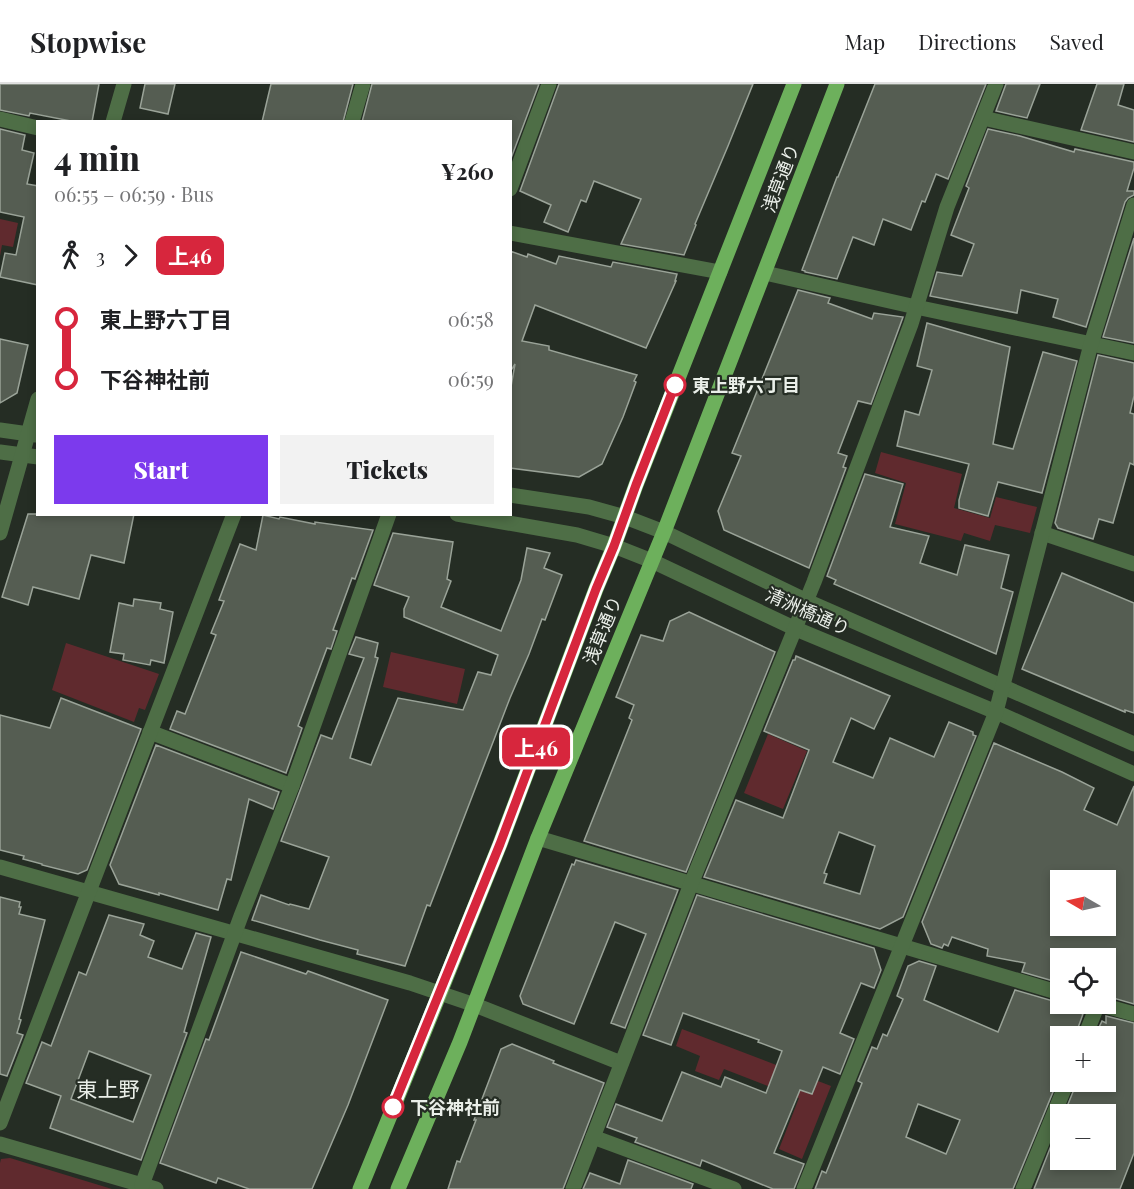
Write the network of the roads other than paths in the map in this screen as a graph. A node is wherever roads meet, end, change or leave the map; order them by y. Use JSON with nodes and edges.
{"nodes":[{"id":1,"x":124,"y":84,"type":"edge"},
{"id":2,"x":363,"y":84,"type":"edge"},
{"id":3,"x":549,"y":84,"type":"edge"},
{"id":4,"x":794,"y":84,"type":"edge"},
{"id":5,"x":837,"y":84,"type":"edge"},
{"id":6,"x":996,"y":84,"type":"edge"},
{"id":7,"x":983,"y":118,"type":"junction"},
{"id":8,"x":0,"y":119,"type":"edge"},
{"id":9,"x":114,"y":120,"type":"edge"},
{"id":10,"x":353,"y":120,"type":"edge"},
{"id":11,"x":36,"y":128,"type":"edge"},
{"id":12,"x":1134,"y":152,"type":"edge"},
{"id":13,"x":512,"y":184,"type":"edge"},
{"id":14,"x":1134,"y":205,"type":"edge"},
{"id":15,"x":512,"y":233,"type":"edge"},
{"id":16,"x":720,"y":272,"type":"junction"},
{"id":17,"x":765,"y":273,"type":"junction"},
{"id":18,"x":916,"y":307,"type":"junction"},
{"id":19,"x":1091,"y":344,"type":"junction"},
{"id":20,"x":1134,"y":353,"type":"edge"},
{"id":21,"x":36,"y":413,"type":"edge"},
{"id":22,"x":0,"y":430,"type":"edge"},
{"id":23,"x":33,"y":434,"type":"edge"},
{"id":24,"x":0,"y":452,"type":"edge"},
{"id":25,"x":22,"y":455,"type":"junction"},
{"id":26,"x":36,"y":457,"type":"edge"},
{"id":27,"x":512,"y":495,"type":"edge"},
{"id":28,"x":233,"y":516,"type":"edge"},
{"id":29,"x":388,"y":516,"type":"edge"},
{"id":30,"x":468,"y":516,"type":"edge"},
{"id":31,"x":625,"y":517,"type":"junction"},
{"id":32,"x":664,"y":532,"type":"junction"},
{"id":33,"x":0,"y":533,"type":"edge"},
{"id":34,"x":1042,"y":533,"type":"junction"},
{"id":35,"x":614,"y":546,"type":"junction"},
{"id":36,"x":652,"y":561,"type":"junction"},
{"id":37,"x":1134,"y":564,"type":"edge"},
{"id":38,"x":807,"y":601,"type":"junction"},
{"id":39,"x":796,"y":629,"type":"junction"},
{"id":40,"x":1002,"y":687,"type":"junction"},
{"id":41,"x":996,"y":712,"type":"junction"},
{"id":42,"x":150,"y":732,"type":"junction"},
{"id":43,"x":1134,"y":744,"type":"edge"},
{"id":44,"x":1134,"y":774,"type":"edge"},
{"id":45,"x":292,"y":786,"type":"junction"},
{"id":46,"x":538,"y":838,"type":"junction"},
{"id":47,"x":0,"y":867,"type":"edge"},
{"id":48,"x":692,"y":884,"type":"junction"},
{"id":49,"x":90,"y":892,"type":"junction"},
{"id":50,"x":235,"y":933,"type":"junction"},
{"id":51,"x":902,"y":946,"type":"junction"},
{"id":52,"x":1050,"y":990,"type":"edge"},
{"id":53,"x":440,"y":993,"type":"junction"},
{"id":54,"x":475,"y":1005,"type":"junction"},
{"id":55,"x":1116,"y":1009,"type":"edge"},
{"id":56,"x":1134,"y":1014,"type":"edge"},
{"id":57,"x":621,"y":1063,"type":"junction"},
{"id":58,"x":1062,"y":1092,"type":"edge"},
{"id":59,"x":0,"y":1123,"type":"edge"},
{"id":60,"x":593,"y":1137,"type":"junction"},
{"id":61,"x":0,"y":1144,"type":"edge"},
{"id":62,"x":140,"y":1186,"type":"edge"},
{"id":63,"x":360,"y":1189,"type":"edge"},
{"id":64,"x":398,"y":1189,"type":"edge"},
{"id":65,"x":573,"y":1189,"type":"edge"},
{"id":66,"x":734,"y":1189,"type":"edge"},
{"id":67,"x":804,"y":1189,"type":"edge"},
{"id":68,"x":1023,"y":1189,"type":"edge"}],
"edges":[{"from":1,"to":9,"type":"street"},
{"from":2,"to":10,"type":"street"},
{"from":3,"to":13,"type":"street"},
{"from":4,"to":16,"type":"main road","name":"浅草通り"},
{"from":5,"to":17,"type":"main road","name":"浅草通り"},
{"from":6,"to":7,"type":"street"},
{"from":7,"to":12,"type":"street"},
{"from":7,"to":18,"type":"street"},
{"from":8,"to":11,"type":"street"},
{"from":14,"to":19,"type":"street"},
{"from":15,"to":16,"type":"street"},
{"from":16,"to":31,"type":"main road","name":"浅草通り"},
{"from":17,"to":18,"type":"street"},
{"from":17,"to":32,"type":"main road","name":"浅草通り"},
{"from":18,"to":19,"type":"street"},
{"from":18,"to":38,"type":"street"},
{"from":19,"to":20,"type":"street"},
{"from":19,"to":34,"type":"street"},
{"from":21,"to":23,"type":"street"},
{"from":22,"to":23,"type":"street"},
{"from":23,"to":25,"type":"street"},
{"from":24,"to":25,"type":"street"},
{"from":25,"to":26,"type":"street"},
{"from":25,"to":33,"type":"street"},
{"from":27,"to":31,"type":"street","name":"清洲橋通り"},
{"from":28,"to":42,"type":"street"},
{"from":29,"to":45,"type":"street"},
{"from":30,"to":35,"type":"street","name":"清洲橋通り"},
{"from":31,"to":32,"type":"street","name":"清洲橋通り"},
{"from":31,"to":35,"type":"main road","name":"浅草通り"},
{"from":32,"to":36,"type":"main road","name":"浅草通り"},
{"from":32,"to":38,"type":"street","name":"清洲橋通り"},
{"from":34,"to":37,"type":"street"},
{"from":34,"to":40,"type":"street"},
{"from":35,"to":36,"type":"street","name":"清洲橋通り"},
{"from":35,"to":53,"type":"main road","name":"浅草通り"},
{"from":36,"to":39,"type":"street","name":"清洲橋通り"},
{"from":36,"to":46,"type":"main road","name":"浅草通り"},
{"from":38,"to":39,"type":"street"},
{"from":38,"to":40,"type":"street","name":"清洲橋通り"},
{"from":39,"to":41,"type":"street","name":"清洲橋通り"},
{"from":39,"to":48,"type":"street"},
{"from":40,"to":41,"type":"street"},
{"from":40,"to":43,"type":"street","name":"清洲橋通り"},
{"from":41,"to":44,"type":"street","name":"清洲橋通り"},
{"from":41,"to":51,"type":"street"},
{"from":42,"to":45,"type":"street"},
{"from":42,"to":49,"type":"street"},
{"from":45,"to":50,"type":"street"},
{"from":46,"to":48,"type":"street"},
{"from":46,"to":54,"type":"main road","name":"浅草通り"},
{"from":47,"to":49,"type":"street"},
{"from":48,"to":51,"type":"street"},
{"from":48,"to":57,"type":"street"},
{"from":49,"to":50,"type":"street"},
{"from":49,"to":59,"type":"street"},
{"from":50,"to":53,"type":"street"},
{"from":50,"to":62,"type":"street"},
{"from":51,"to":52,"type":"street"},
{"from":51,"to":67,"type":"street"},
{"from":53,"to":54,"type":"street"},
{"from":53,"to":63,"type":"main road","name":"浅草通り"},
{"from":54,"to":57,"type":"street"},
{"from":54,"to":64,"type":"main road","name":"浅草通り"},
{"from":55,"to":56,"type":"street"},
{"from":57,"to":60,"type":"street"},
{"from":58,"to":68,"type":"street"},
{"from":60,"to":65,"type":"street"},
{"from":60,"to":66,"type":"street"},
{"from":61,"to":62,"type":"street"}]}
